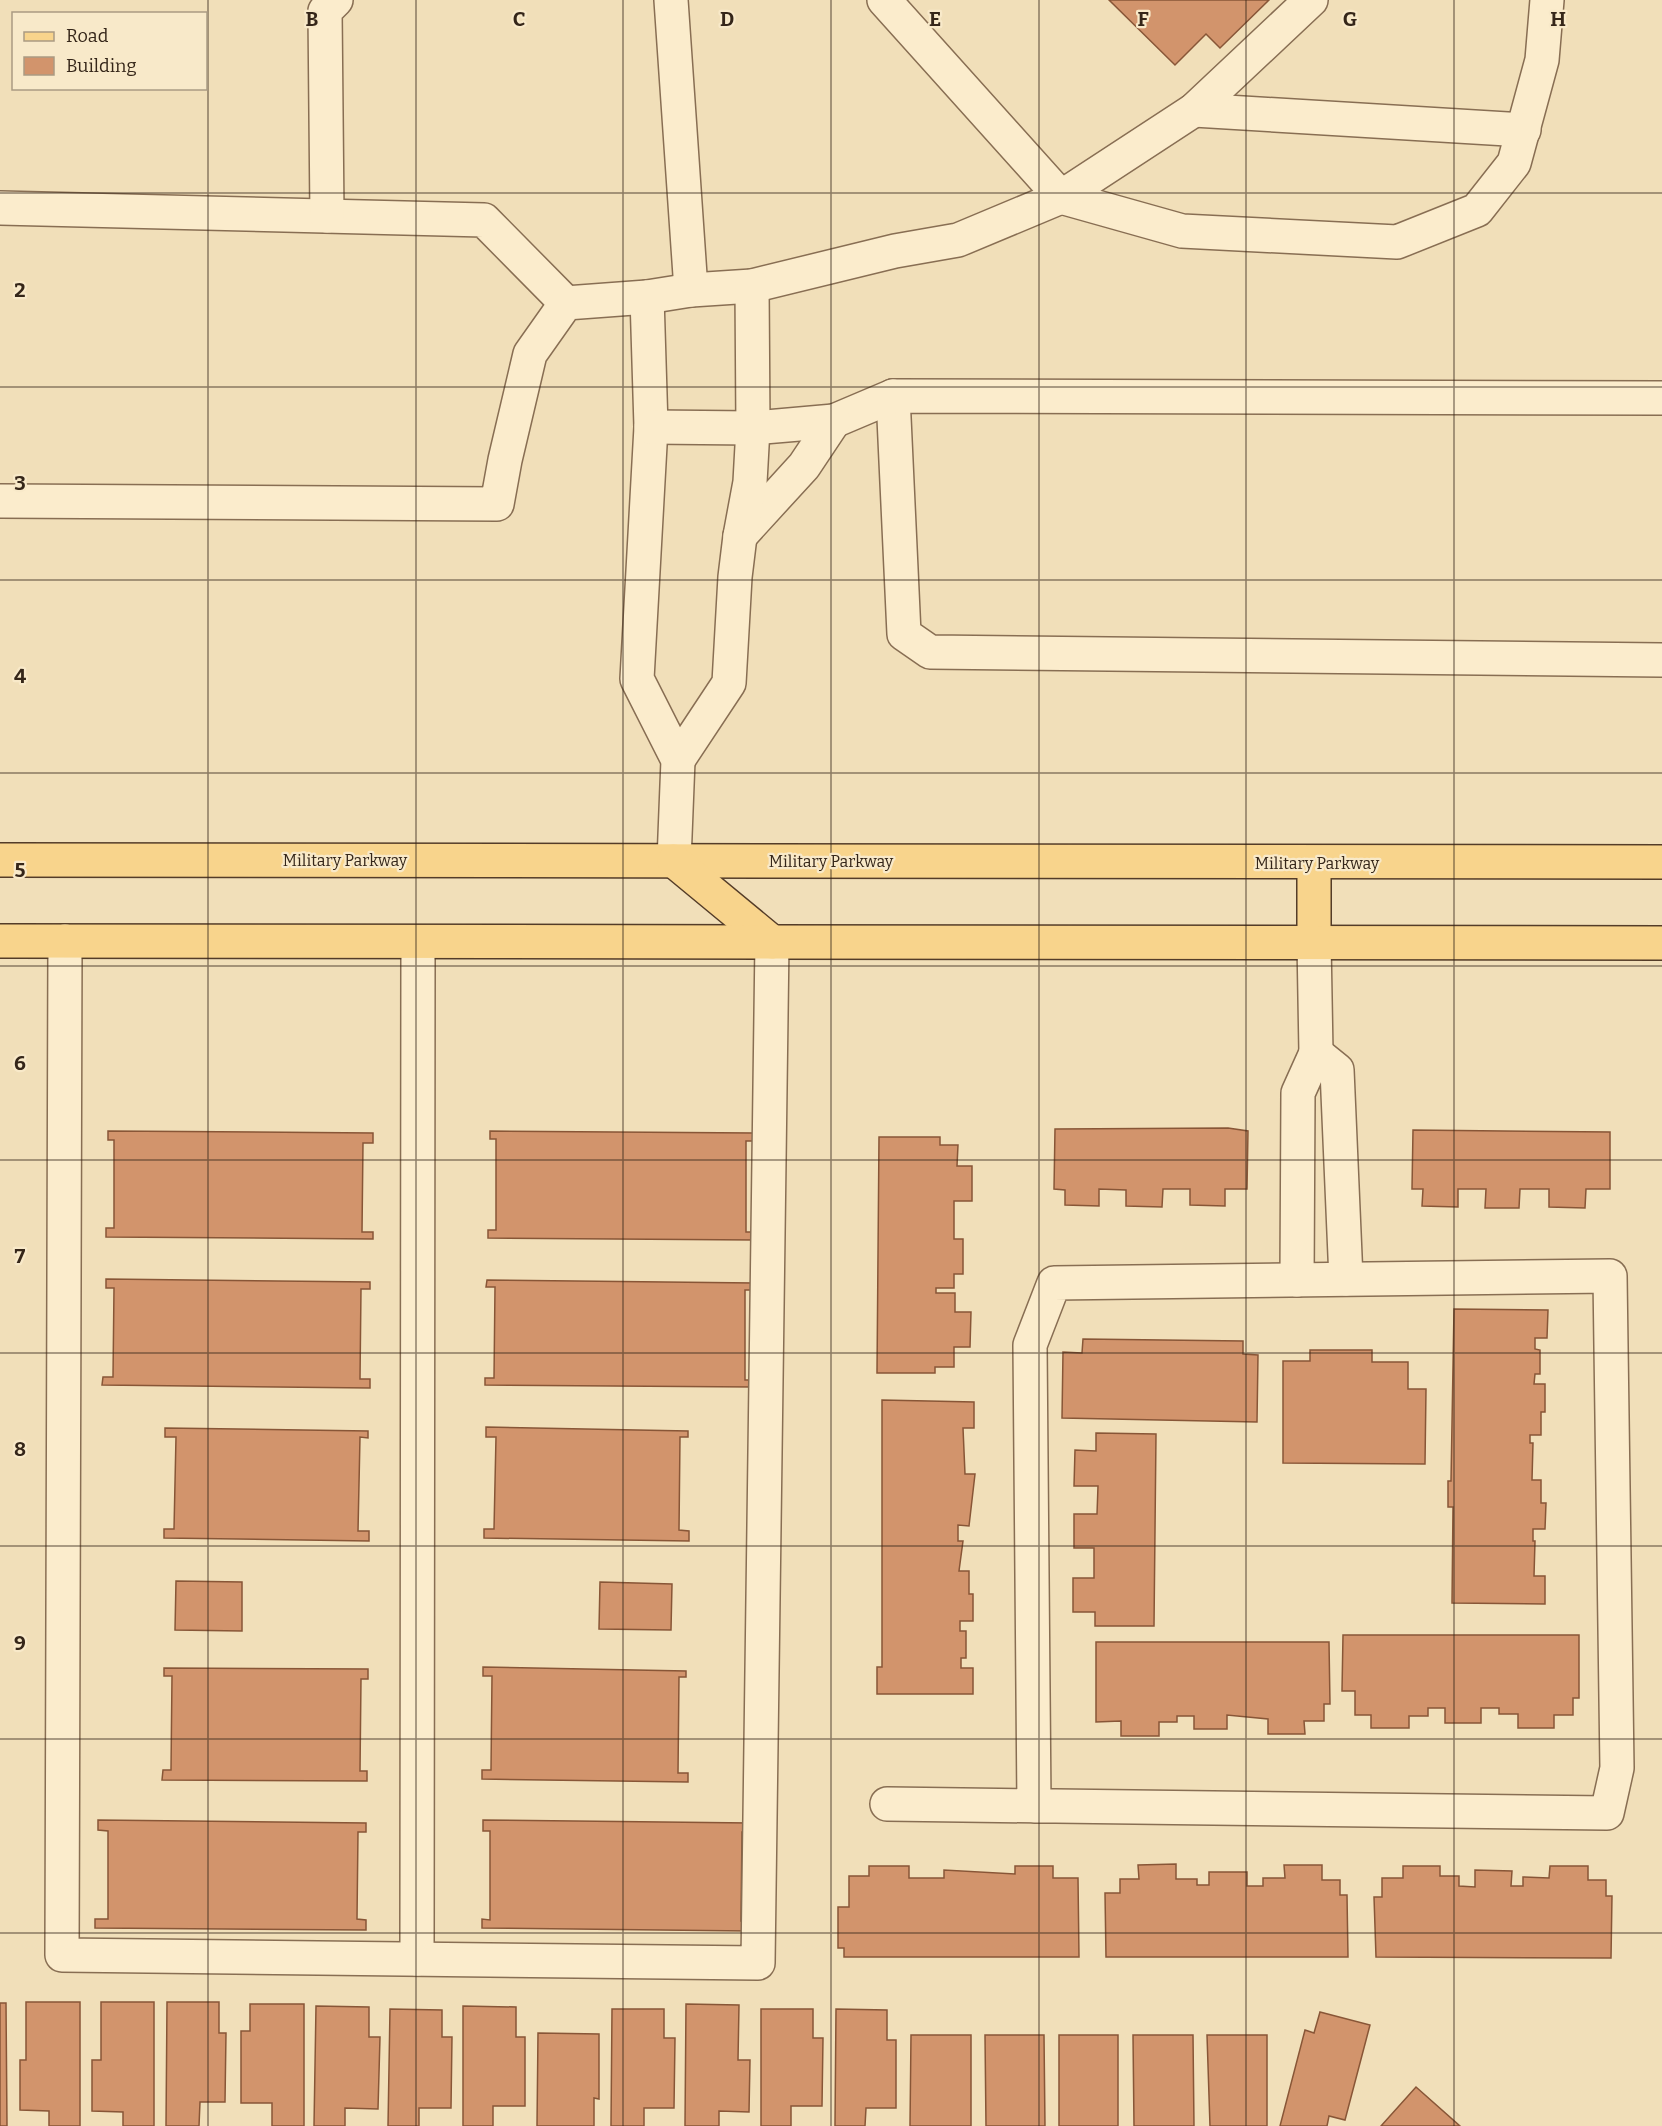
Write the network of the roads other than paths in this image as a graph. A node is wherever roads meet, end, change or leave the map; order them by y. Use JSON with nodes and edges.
{"nodes":[{"id":1,"x":671,"y":0,"type":"edge"},
{"id":2,"x":884,"y":0,"type":"edge"},
{"id":3,"x":1311,"y":0,"type":"edge"},
{"id":4,"x":1547,"y":0,"type":"edge"},
{"id":5,"x":330,"y":4,"type":"edge"},
{"id":6,"x":1194,"y":110,"type":"junction"},
{"id":7,"x":1524,"y":130,"type":"junction"},
{"id":8,"x":1061,"y":197,"type":"junction"},
{"id":9,"x":0,"y":208,"type":"edge"},
{"id":10,"x":327,"y":216,"type":"junction"},
{"id":11,"x":752,"y":286,"type":"junction"},
{"id":12,"x":691,"y":290,"type":"junction"},
{"id":13,"x":647,"y":297,"type":"junction"},
{"id":14,"x":566,"y":303,"type":"junction"},
{"id":15,"x":893,"y":396,"type":"junction"},
{"id":16,"x":1662,"y":398,"type":"edge"},
{"id":17,"x":834,"y":421,"type":"junction"},
{"id":18,"x":651,"y":427,"type":"junction"},
{"id":19,"x":753,"y":428,"type":"junction"},
{"id":20,"x":0,"y":501,"type":"edge"},
{"id":21,"x":740,"y":537,"type":"junction"},
{"id":22,"x":1662,"y":660,"type":"edge"},
{"id":23,"x":678,"y":760,"type":"junction"},
{"id":24,"x":0,"y":860,"type":"edge"},
{"id":25,"x":674,"y":861,"type":"junction"},
{"id":26,"x":1662,"y":862,"type":"edge"},
{"id":27,"x":1314,"y":863,"type":"junction"},
{"id":28,"x":0,"y":941,"type":"edge"},
{"id":29,"x":65,"y":941,"type":"junction"},
{"id":30,"x":418,"y":942,"type":"junction"},
{"id":31,"x":772,"y":942,"type":"junction"},
{"id":32,"x":1314,"y":942,"type":"junction"},
{"id":33,"x":1662,"y":943,"type":"edge"},
{"id":34,"x":1316,"y":1053,"type":"junction"},
{"id":35,"x":1346,"y":1279,"type":"junction"},
{"id":36,"x":1297,"y":1280,"type":"junction"},
{"id":37,"x":887,"y":1803,"type":"dead end"},
{"id":38,"x":1034,"y":1806,"type":"junction"},
{"id":39,"x":417,"y":1959,"type":"junction"}],
"edges":[{"from":1,"to":12,"type":"lane"},
{"from":2,"to":8,"type":"lane"},
{"from":3,"to":6,"type":"lane"},
{"from":4,"to":7,"type":"lane"},
{"from":5,"to":10,"type":"lane"},
{"from":6,"to":7,"type":"lane"},
{"from":6,"to":8,"type":"lane"},
{"from":7,"to":8,"type":"lane"},
{"from":8,"to":11,"type":"lane"},
{"from":9,"to":10,"type":"lane"},
{"from":10,"to":14,"type":"lane"},
{"from":11,"to":12,"type":"lane"},
{"from":11,"to":19,"type":"lane"},
{"from":12,"to":13,"type":"lane"},
{"from":13,"to":14,"type":"lane"},
{"from":13,"to":18,"type":"lane"},
{"from":14,"to":20,"type":"lane"},
{"from":15,"to":16,"type":"lane"},
{"from":15,"to":17,"type":"lane"},
{"from":15,"to":22,"type":"lane"},
{"from":17,"to":19,"type":"lane"},
{"from":17,"to":21,"type":"lane"},
{"from":18,"to":19,"type":"lane"},
{"from":18,"to":23,"type":"lane"},
{"from":19,"to":21,"type":"lane"},
{"from":21,"to":23,"type":"lane"},
{"from":23,"to":25,"type":"lane"},
{"from":24,"to":25,"type":"main road","name":"Military Parkway"},
{"from":25,"to":27,"type":"main road","name":"Military Parkway"},
{"from":25,"to":31,"type":"main road"},
{"from":26,"to":27,"type":"main road","name":"Military Parkway"},
{"from":27,"to":32,"type":"main road"},
{"from":28,"to":29,"type":"main road"},
{"from":29,"to":30,"type":"main road"},
{"from":29,"to":39,"type":"lane"},
{"from":30,"to":31,"type":"main road"},
{"from":30,"to":39,"type":"lane"},
{"from":31,"to":32,"type":"main road"},
{"from":31,"to":39,"type":"lane"},
{"from":32,"to":33,"type":"main road"},
{"from":32,"to":34,"type":"lane"},
{"from":34,"to":35,"type":"lane"},
{"from":34,"to":36,"type":"lane"},
{"from":35,"to":36,"type":"lane"},
{"from":35,"to":38,"type":"lane"},
{"from":36,"to":38,"type":"lane"},
{"from":37,"to":38,"type":"lane"}]}
